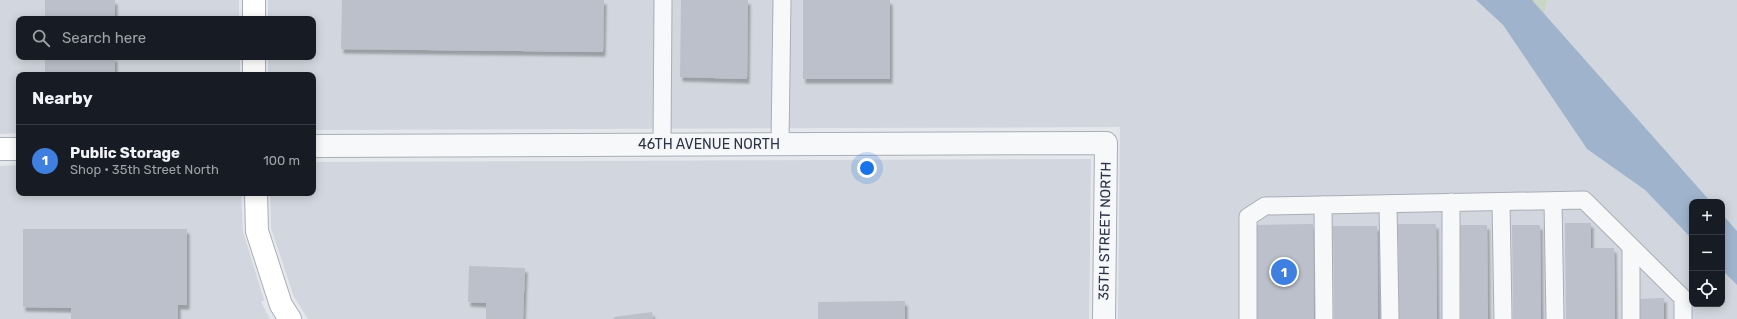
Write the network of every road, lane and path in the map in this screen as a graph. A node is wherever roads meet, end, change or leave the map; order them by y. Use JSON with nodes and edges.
{"nodes":[{"id":1,"x":254,"y":0,"type":"edge"},
{"id":2,"x":663,"y":0,"type":"edge"},
{"id":3,"x":782,"y":0,"type":"edge"},
{"id":4,"x":254,"y":16,"type":"edge"},
{"id":5,"x":254,"y":60,"type":"edge"},
{"id":6,"x":254,"y":72,"type":"edge"},
{"id":7,"x":1106,"y":143,"type":"joint"},
{"id":8,"x":780,"y":144,"type":"junction"},
{"id":9,"x":662,"y":145,"type":"junction"},
{"id":10,"x":316,"y":146,"type":"edge"},
{"id":11,"x":0,"y":149,"type":"edge"},
{"id":12,"x":16,"y":149,"type":"edge"},
{"id":13,"x":256,"y":196,"type":"edge"},
{"id":14,"x":1553,"y":201,"type":"junction"},
{"id":15,"x":1451,"y":202,"type":"junction"},
{"id":16,"x":1501,"y":202,"type":"junction"},
{"id":17,"x":1388,"y":204,"type":"junction"},
{"id":18,"x":1323,"y":205,"type":"junction"},
{"id":19,"x":1631,"y":248,"type":"junction"},
{"id":20,"x":286,"y":312,"type":"edge"},
{"id":21,"x":1104,"y":319,"type":"edge"},
{"id":22,"x":1248,"y":319,"type":"edge"},
{"id":23,"x":1324,"y":319,"type":"edge"},
{"id":24,"x":1390,"y":319,"type":"edge"},
{"id":25,"x":1451,"y":319,"type":"edge"},
{"id":26,"x":1503,"y":319,"type":"edge"},
{"id":27,"x":1555,"y":319,"type":"edge"},
{"id":28,"x":1631,"y":319,"type":"edge"},
{"id":29,"x":1683,"y":319,"type":"edge"}],
"edges":[{"from":1,"to":4,"type":"street"},
{"from":2,"to":9,"type":"lane"},
{"from":3,"to":8,"type":"lane"},
{"from":5,"to":6,"type":"street"},
{"from":7,"to":8,"type":"street","name":"46TH AVENUE NORTH"},
{"from":7,"to":21,"type":"street","name":"35TH STREET NORTH"},
{"from":8,"to":9,"type":"street","name":"46TH AVENUE NORTH"},
{"from":9,"to":10,"type":"street","name":"46TH AVENUE NORTH"},
{"from":11,"to":12,"type":"street"},
{"from":13,"to":20,"type":"street"},
{"from":14,"to":16,"type":"lane"},
{"from":14,"to":19,"type":"lane"},
{"from":14,"to":27,"type":"lane"},
{"from":15,"to":16,"type":"lane"},
{"from":15,"to":17,"type":"lane"},
{"from":15,"to":25,"type":"lane"},
{"from":16,"to":26,"type":"lane"},
{"from":17,"to":18,"type":"lane"},
{"from":17,"to":24,"type":"lane"},
{"from":18,"to":22,"type":"lane"},
{"from":18,"to":23,"type":"lane"},
{"from":19,"to":28,"type":"lane"},
{"from":19,"to":29,"type":"lane"}]}
